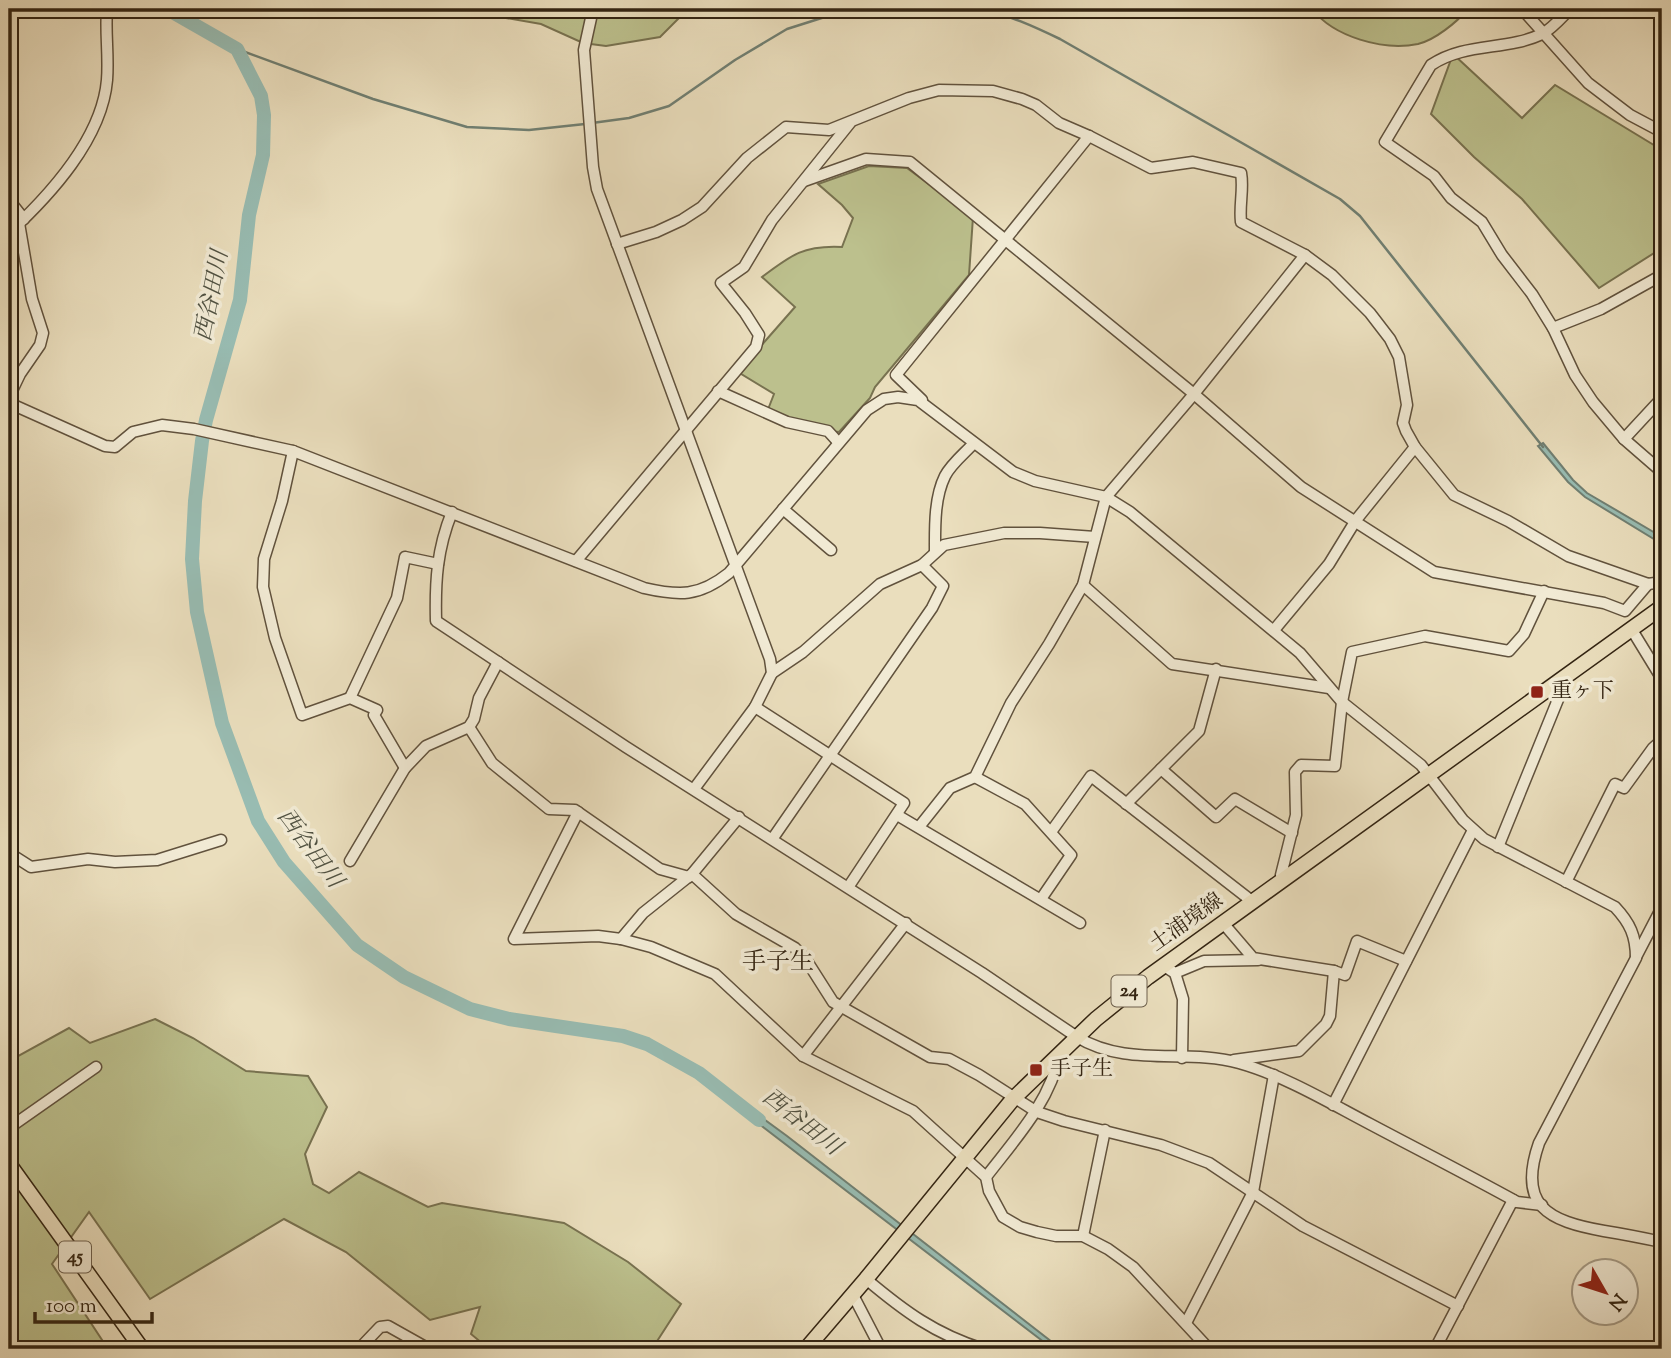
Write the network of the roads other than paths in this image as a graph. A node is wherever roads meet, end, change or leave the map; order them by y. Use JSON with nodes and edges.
{"nodes":[{"id":1,"x":107,"y":9,"type":"edge"},
{"id":2,"x":593,"y":9,"type":"edge"},
{"id":3,"x":1522,"y":9,"type":"edge"},
{"id":4,"x":1570,"y":9,"type":"edge"},
{"id":5,"x":1545,"y":33,"type":"junction"},
{"id":6,"x":852,"y":121,"type":"junction"},
{"id":7,"x":1662,"y":132,"type":"edge"},
{"id":8,"x":1089,"y":136,"type":"junction"},
{"id":9,"x":804,"y":181,"type":"junction"},
{"id":10,"x":9,"y":200,"type":"edge"},
{"id":11,"x":21,"y":221,"type":"junction"},
{"id":12,"x":9,"y":233,"type":"edge"},
{"id":13,"x":1004,"y":239,"type":"junction"},
{"id":14,"x":617,"y":244,"type":"junction"},
{"id":15,"x":1306,"y":256,"type":"junction"},
{"id":16,"x":1662,"y":275,"type":"edge"},
{"id":17,"x":1553,"y":328,"type":"junction"},
{"id":18,"x":718,"y":391,"type":"junction"},
{"id":19,"x":1194,"y":394,"type":"junction"},
{"id":20,"x":9,"y":397,"type":"edge"},
{"id":21,"x":1662,"y":398,"type":"edge"},
{"id":22,"x":9,"y":403,"type":"edge"},
{"id":23,"x":924,"y":403,"type":"junction"},
{"id":24,"x":686,"y":428,"type":"junction"},
{"id":25,"x":1624,"y":439,"type":"junction"},
{"id":26,"x":838,"y":442,"type":"junction"},
{"id":27,"x":974,"y":443,"type":"junction"},
{"id":28,"x":1415,"y":447,"type":"junction"},
{"id":29,"x":293,"y":451,"type":"junction"},
{"id":30,"x":1662,"y":472,"type":"edge"},
{"id":31,"x":1106,"y":497,"type":"junction"},
{"id":32,"x":783,"y":509,"type":"junction"},
{"id":33,"x":452,"y":512,"type":"junction"},
{"id":34,"x":1356,"y":520,"type":"junction"},
{"id":35,"x":1096,"y":537,"type":"junction"},
{"id":36,"x":831,"y":550,"type":"dead end"},
{"id":37,"x":935,"y":552,"type":"junction"},
{"id":38,"x":576,"y":561,"type":"junction"},
{"id":39,"x":438,"y":564,"type":"junction"},
{"id":40,"x":736,"y":565,"type":"junction"},
{"id":41,"x":922,"y":565,"type":"junction"},
{"id":42,"x":1662,"y":582,"type":"edge"},
{"id":43,"x":1648,"y":584,"type":"junction"},
{"id":44,"x":1083,"y":585,"type":"junction"},
{"id":45,"x":1544,"y":591,"type":"junction"},
{"id":46,"x":1662,"y":607,"type":"edge"},
{"id":47,"x":1274,"y":630,"type":"junction"},
{"id":48,"x":1632,"y":630,"type":"junction"},
{"id":49,"x":498,"y":662,"type":"junction"},
{"id":50,"x":1216,"y":669,"type":"junction"},
{"id":51,"x":772,"y":673,"type":"junction"},
{"id":52,"x":1662,"y":679,"type":"edge"},
{"id":53,"x":1557,"y":684,"type":"junction"},
{"id":54,"x":1329,"y":688,"type":"junction"},
{"id":55,"x":350,"y":698,"type":"junction"},
{"id":56,"x":1342,"y":702,"type":"junction"},
{"id":57,"x":755,"y":706,"type":"junction"},
{"id":58,"x":468,"y":727,"type":"junction"},
{"id":59,"x":1662,"y":740,"type":"edge"},
{"id":60,"x":831,"y":755,"type":"junction"},
{"id":61,"x":405,"y":768,"type":"junction"},
{"id":62,"x":1161,"y":769,"type":"junction"},
{"id":63,"x":1428,"y":774,"type":"junction"},
{"id":64,"x":975,"y":777,"type":"junction"},
{"id":65,"x":694,"y":789,"type":"junction"},
{"id":66,"x":1126,"y":804,"type":"junction"},
{"id":67,"x":578,"y":812,"type":"junction"},
{"id":68,"x":897,"y":815,"type":"junction"},
{"id":69,"x":739,"y":817,"type":"junction"},
{"id":70,"x":919,"y":827,"type":"junction"},
{"id":71,"x":1473,"y":830,"type":"junction"},
{"id":72,"x":1051,"y":832,"type":"junction"},
{"id":73,"x":1292,"y":833,"type":"junction"},
{"id":74,"x":773,"y":838,"type":"junction"},
{"id":75,"x":220,"y":840,"type":"dead end"},
{"id":76,"x":1498,"y":847,"type":"junction"},
{"id":77,"x":9,"y":853,"type":"edge"},
{"id":78,"x":350,"y":861,"type":"dead end"},
{"id":79,"x":691,"y":876,"type":"junction"},
{"id":80,"x":1284,"y":880,"type":"junction"},
{"id":81,"x":1566,"y":882,"type":"junction"},
{"id":82,"x":849,"y":886,"type":"junction"},
{"id":83,"x":1041,"y":899,"type":"junction"},
{"id":84,"x":1253,"y":902,"type":"junction"},
{"id":85,"x":1662,"y":907,"type":"edge"},
{"id":86,"x":906,"y":923,"type":"junction"},
{"id":87,"x":1080,"y":923,"type":"dead end"},
{"id":88,"x":1223,"y":923,"type":"junction"},
{"id":89,"x":621,"y":939,"type":"junction"},
{"id":90,"x":1636,"y":958,"type":"junction"},
{"id":91,"x":1258,"y":960,"type":"junction"},
{"id":92,"x":1406,"y":961,"type":"junction"},
{"id":93,"x":1169,"y":969,"type":"junction"},
{"id":94,"x":1334,"y":971,"type":"junction"},
{"id":95,"x":841,"y":1006,"type":"junction"},
{"id":96,"x":1077,"y":1037,"type":"junction"},
{"id":97,"x":1060,"y":1052,"type":"junction"},
{"id":98,"x":803,"y":1056,"type":"junction"},
{"id":99,"x":1182,"y":1058,"type":"junction"},
{"id":100,"x":1233,"y":1061,"type":"junction"},
{"id":101,"x":96,"y":1067,"type":"dead end"},
{"id":102,"x":1274,"y":1075,"type":"junction"},
{"id":103,"x":1013,"y":1099,"type":"junction"},
{"id":104,"x":1333,"y":1105,"type":"junction"},
{"id":105,"x":1037,"y":1112,"type":"junction"},
{"id":106,"x":9,"y":1128,"type":"edge"},
{"id":107,"x":1105,"y":1130,"type":"junction"},
{"id":108,"x":964,"y":1158,"type":"junction"},
{"id":109,"x":9,"y":1164,"type":"edge"},
{"id":110,"x":986,"y":1177,"type":"junction"},
{"id":111,"x":9,"y":1180,"type":"edge"},
{"id":112,"x":1253,"y":1192,"type":"junction"},
{"id":113,"x":1513,"y":1200,"type":"junction"},
{"id":114,"x":1542,"y":1205,"type":"junction"},
{"id":115,"x":1083,"y":1236,"type":"junction"},
{"id":116,"x":1662,"y":1242,"type":"edge"},
{"id":117,"x":866,"y":1279,"type":"junction"},
{"id":118,"x":853,"y":1295,"type":"junction"},
{"id":119,"x":1458,"y":1306,"type":"junction"},
{"id":120,"x":1186,"y":1324,"type":"junction"},
{"id":121,"x":131,"y":1349,"type":"edge"},
{"id":122,"x":142,"y":1349,"type":"edge"},
{"id":123,"x":359,"y":1349,"type":"edge"},
{"id":124,"x":429,"y":1349,"type":"edge"},
{"id":125,"x":806,"y":1349,"type":"edge"},
{"id":126,"x":881,"y":1349,"type":"edge"},
{"id":127,"x":983,"y":1349,"type":"edge"},
{"id":128,"x":1209,"y":1349,"type":"edge"},
{"id":129,"x":1435,"y":1349,"type":"edge"}],
"edges":[{"from":1,"to":11,"type":"street"},
{"from":2,"to":14,"type":"street"},
{"from":3,"to":5,"type":"street"},
{"from":4,"to":5,"type":"street"},
{"from":5,"to":7,"type":"street"},
{"from":5,"to":17,"type":"street"},
{"from":6,"to":8,"type":"street"},
{"from":6,"to":9,"type":"street"},
{"from":6,"to":14,"type":"street"},
{"from":8,"to":13,"type":"street"},
{"from":8,"to":15,"type":"street"},
{"from":9,"to":13,"type":"street"},
{"from":9,"to":18,"type":"street"},
{"from":10,"to":11,"type":"street"},
{"from":11,"to":12,"type":"street"},
{"from":11,"to":20,"type":"street"},
{"from":13,"to":19,"type":"street"},
{"from":13,"to":23,"type":"street"},
{"from":14,"to":24,"type":"street"},
{"from":15,"to":19,"type":"street"},
{"from":15,"to":28,"type":"street"},
{"from":16,"to":17,"type":"street"},
{"from":17,"to":25,"type":"street"},
{"from":18,"to":24,"type":"street"},
{"from":18,"to":26,"type":"street"},
{"from":19,"to":31,"type":"street"},
{"from":19,"to":34,"type":"street"},
{"from":21,"to":25,"type":"street"},
{"from":22,"to":29,"type":"street"},
{"from":23,"to":26,"type":"street"},
{"from":23,"to":27,"type":"street"},
{"from":24,"to":38,"type":"street"},
{"from":24,"to":40,"type":"street"},
{"from":25,"to":30,"type":"street"},
{"from":26,"to":32,"type":"street"},
{"from":27,"to":31,"type":"street"},
{"from":27,"to":37,"type":"street"},
{"from":28,"to":34,"type":"street"},
{"from":28,"to":43,"type":"street"},
{"from":29,"to":33,"type":"street"},
{"from":29,"to":55,"type":"street"},
{"from":31,"to":35,"type":"street"},
{"from":31,"to":47,"type":"street"},
{"from":32,"to":36,"type":"street"},
{"from":32,"to":40,"type":"street"},
{"from":33,"to":38,"type":"street"},
{"from":33,"to":39,"type":"street"},
{"from":34,"to":45,"type":"street"},
{"from":34,"to":47,"type":"street"},
{"from":35,"to":37,"type":"street"},
{"from":35,"to":44,"type":"street"},
{"from":37,"to":41,"type":"street"},
{"from":38,"to":40,"type":"street"},
{"from":39,"to":49,"type":"street"},
{"from":39,"to":55,"type":"street"},
{"from":40,"to":51,"type":"street"},
{"from":41,"to":51,"type":"street"},
{"from":41,"to":60,"type":"street"},
{"from":42,"to":43,"type":"street"},
{"from":43,"to":45,"type":"street"},
{"from":44,"to":50,"type":"street"},
{"from":44,"to":64,"type":"street"},
{"from":45,"to":56,"type":"street"},
{"from":46,"to":48,"type":"main road","name":"土浦境線","number":"24"},
{"from":47,"to":54,"type":"street"},
{"from":48,"to":52,"type":"street"},
{"from":48,"to":53,"type":"main road","name":"土浦境線","number":"24"},
{"from":49,"to":58,"type":"street"},
{"from":49,"to":65,"type":"street"},
{"from":50,"to":54,"type":"street"},
{"from":50,"to":62,"type":"street"},
{"from":51,"to":57,"type":"street"},
{"from":53,"to":63,"type":"main road","name":"土浦境線","number":"24"},
{"from":53,"to":76,"type":"street"},
{"from":54,"to":56,"type":"street"},
{"from":55,"to":61,"type":"street"},
{"from":56,"to":63,"type":"street"},
{"from":56,"to":73,"type":"street"},
{"from":57,"to":60,"type":"street"},
{"from":57,"to":65,"type":"street"},
{"from":58,"to":61,"type":"street"},
{"from":58,"to":67,"type":"street"},
{"from":59,"to":81,"type":"street"},
{"from":60,"to":68,"type":"street"},
{"from":60,"to":74,"type":"street"},
{"from":61,"to":78,"type":"street"},
{"from":62,"to":66,"type":"street"},
{"from":62,"to":73,"type":"street"},
{"from":63,"to":71,"type":"street"},
{"from":63,"to":80,"type":"main road","name":"土浦境線","number":"24"},
{"from":64,"to":70,"type":"street"},
{"from":64,"to":72,"type":"street"},
{"from":65,"to":69,"type":"street"},
{"from":66,"to":72,"type":"street"},
{"from":66,"to":84,"type":"street"},
{"from":67,"to":79,"type":"street"},
{"from":67,"to":89,"type":"street"},
{"from":68,"to":70,"type":"street"},
{"from":68,"to":82,"type":"street"},
{"from":69,"to":74,"type":"street"},
{"from":69,"to":79,"type":"street"},
{"from":70,"to":83,"type":"street"},
{"from":71,"to":76,"type":"street"},
{"from":71,"to":92,"type":"street"},
{"from":72,"to":83,"type":"street"},
{"from":73,"to":80,"type":"street"},
{"from":74,"to":82,"type":"street"},
{"from":75,"to":77,"type":"street"},
{"from":76,"to":81,"type":"street"},
{"from":79,"to":89,"type":"street"},
{"from":79,"to":95,"type":"street"},
{"from":80,"to":84,"type":"main road","name":"土浦境線","number":"24"},
{"from":81,"to":90,"type":"street"},
{"from":82,"to":86,"type":"street"},
{"from":83,"to":87,"type":"street"},
{"from":84,"to":88,"type":"main road","name":"土浦境線","number":"24"},
{"from":85,"to":90,"type":"street"},
{"from":86,"to":95,"type":"street"},
{"from":86,"to":96,"type":"street"},
{"from":88,"to":91,"type":"street"},
{"from":88,"to":93,"type":"main road","name":"土浦境線","number":"24"},
{"from":89,"to":98,"type":"street"},
{"from":90,"to":114,"type":"street"},
{"from":91,"to":93,"type":"street"},
{"from":91,"to":94,"type":"street"},
{"from":92,"to":94,"type":"street"},
{"from":92,"to":104,"type":"street"},
{"from":93,"to":96,"type":"main road","name":"土浦境線","number":"24"},
{"from":93,"to":99,"type":"street"},
{"from":94,"to":100,"type":"street"},
{"from":95,"to":98,"type":"street"},
{"from":95,"to":103,"type":"street"},
{"from":96,"to":97,"type":"main road","name":"土浦境線","number":"24"},
{"from":96,"to":99,"type":"street"},
{"from":97,"to":103,"type":"main road","name":"土浦境線","number":"24"},
{"from":97,"to":105,"type":"street"},
{"from":98,"to":108,"type":"street"},
{"from":99,"to":100,"type":"street"},
{"from":100,"to":102,"type":"street"},
{"from":101,"to":106,"type":"street"},
{"from":102,"to":104,"type":"street"},
{"from":102,"to":112,"type":"street"},
{"from":103,"to":105,"type":"street"},
{"from":103,"to":108,"type":"main road","name":"土浦境線","number":"24"},
{"from":104,"to":113,"type":"street"},
{"from":105,"to":107,"type":"street"},
{"from":105,"to":110,"type":"street"},
{"from":107,"to":112,"type":"street"},
{"from":107,"to":115,"type":"street"},
{"from":108,"to":110,"type":"street"},
{"from":108,"to":117,"type":"main road","name":"土浦境線","number":"24"},
{"from":109,"to":122,"type":"main road","number":"45"},
{"from":110,"to":115,"type":"street"},
{"from":111,"to":121,"type":"main road","number":"45"},
{"from":112,"to":119,"type":"street"},
{"from":112,"to":120,"type":"street"},
{"from":113,"to":114,"type":"street"},
{"from":113,"to":119,"type":"street"},
{"from":114,"to":116,"type":"street"},
{"from":115,"to":120,"type":"street"},
{"from":117,"to":118,"type":"main road","name":"土浦境線","number":"24"},
{"from":117,"to":127,"type":"street"},
{"from":118,"to":125,"type":"main road","name":"土浦境線","number":"24"},
{"from":118,"to":126,"type":"street"},
{"from":119,"to":129,"type":"street"},
{"from":120,"to":128,"type":"street"},
{"from":123,"to":124,"type":"street"}]}
